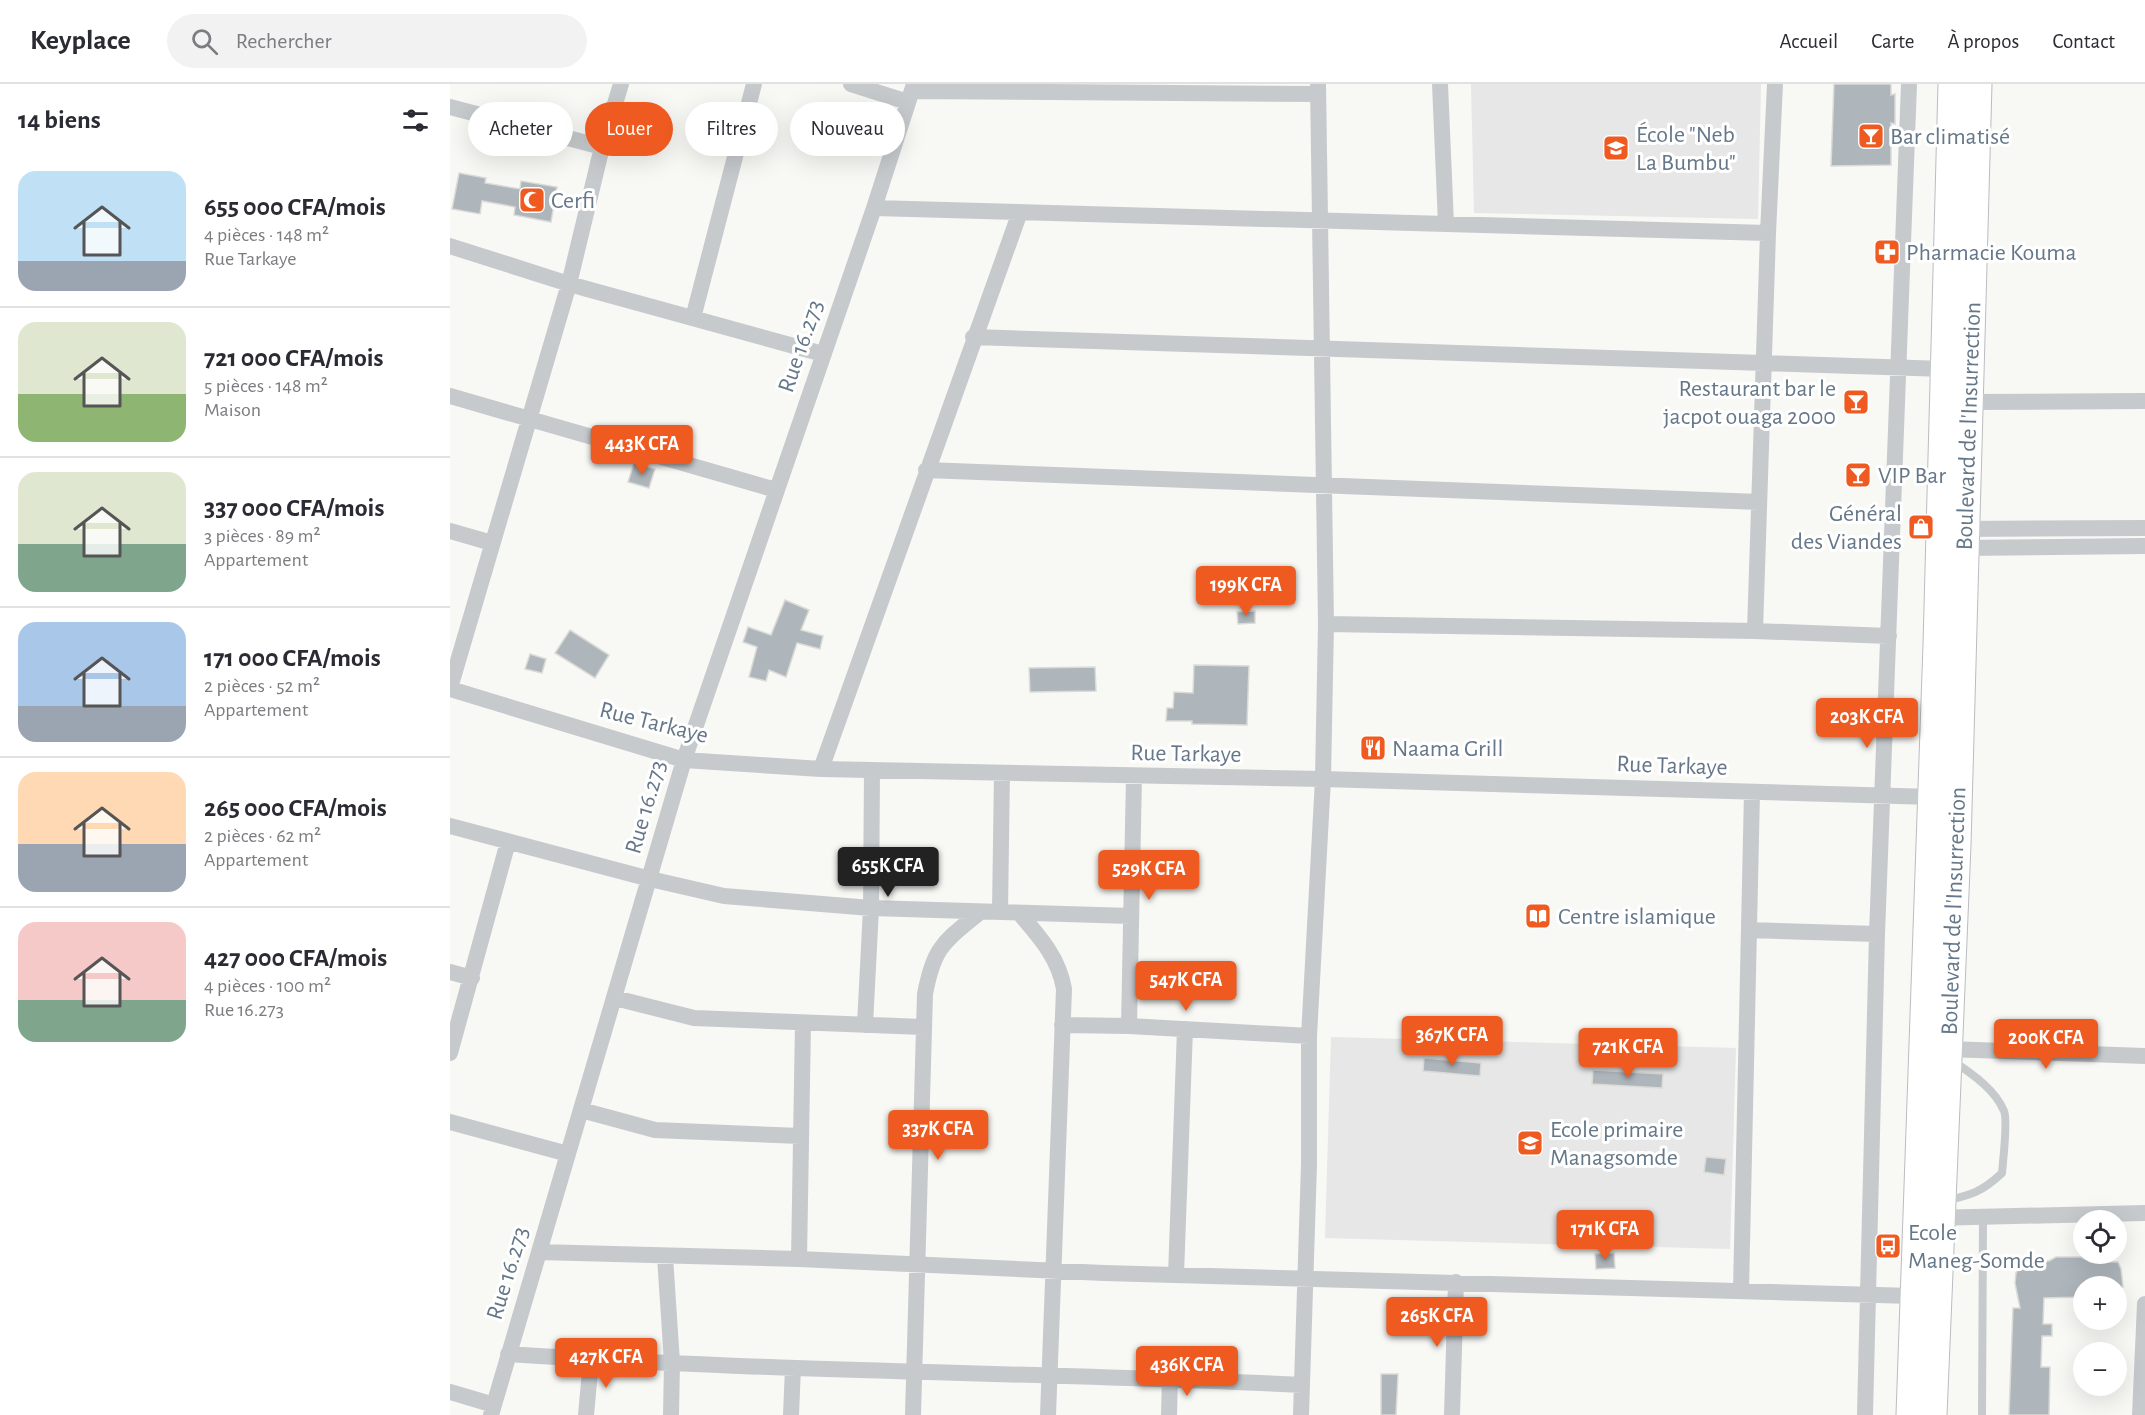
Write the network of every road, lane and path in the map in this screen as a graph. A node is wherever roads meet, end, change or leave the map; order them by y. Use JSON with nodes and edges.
{"nodes":[{"id":1,"x":621,"y":84,"type":"edge"},
{"id":2,"x":754,"y":84,"type":"edge"},
{"id":3,"x":851,"y":84,"type":"edge"},
{"id":4,"x":1440,"y":84,"type":"edge"},
{"id":5,"x":1775,"y":84,"type":"edge"},
{"id":6,"x":1909,"y":84,"type":"edge"},
{"id":7,"x":1952,"y":84,"type":"edge"},
{"id":8,"x":1978,"y":84,"type":"edge"},
{"id":9,"x":1318,"y":89,"type":"edge"},
{"id":10,"x":912,"y":92,"type":"edge"},
{"id":11,"x":616,"y":102,"type":"edge"},
{"id":12,"x":450,"y":107,"type":"edge"},
{"id":13,"x":585,"y":143,"type":"edge"},
{"id":14,"x":600,"y":156,"type":"edge"},
{"id":15,"x":874,"y":208,"type":"junction"},
{"id":16,"x":1020,"y":212,"type":"junction"},
{"id":17,"x":1319,"y":220,"type":"junction"},
{"id":18,"x":1446,"y":224,"type":"junction"},
{"id":19,"x":1768,"y":233,"type":"junction"},
{"id":20,"x":450,"y":246,"type":"edge"},
{"id":21,"x":569,"y":284,"type":"junction"},
{"id":22,"x":693,"y":318,"type":"junction"},
{"id":23,"x":973,"y":337,"type":"junction"},
{"id":24,"x":1321,"y":348,"type":"junction"},
{"id":25,"x":823,"y":354,"type":"junction"},
{"id":26,"x":1764,"y":363,"type":"junction"},
{"id":27,"x":1898,"y":368,"type":"junction"},
{"id":28,"x":1944,"y":369,"type":"junction"},
{"id":29,"x":450,"y":396,"type":"edge"},
{"id":30,"x":2145,"y":401,"type":"edge"},
{"id":31,"x":1969,"y":402,"type":"junction"},
{"id":32,"x":529,"y":419,"type":"junction"},
{"id":33,"x":926,"y":470,"type":"junction"},
{"id":34,"x":1323,"y":486,"type":"junction"},
{"id":35,"x":776,"y":490,"type":"junction"},
{"id":36,"x":1759,"y":502,"type":"junction"},
{"id":37,"x":2145,"y":528,"type":"edge"},
{"id":38,"x":450,"y":531,"type":"edge"},
{"id":39,"x":1952,"y":538,"type":"junction"},
{"id":40,"x":492,"y":543,"type":"junction"},
{"id":41,"x":2145,"y":546,"type":"edge"},
{"id":42,"x":1326,"y":624,"type":"junction"},
{"id":43,"x":1755,"y":631,"type":"junction"},
{"id":44,"x":1889,"y":636,"type":"junction"},
{"id":45,"x":450,"y":689,"type":"edge"},
{"id":46,"x":684,"y":760,"type":"junction"},
{"id":47,"x":820,"y":769,"type":"junction"},
{"id":48,"x":872,"y":770,"type":"junction"},
{"id":49,"x":1002,"y":773,"type":"junction"},
{"id":50,"x":1134,"y":776,"type":"junction"},
{"id":51,"x":1323,"y":779,"type":"junction"},
{"id":52,"x":1752,"y":792,"type":"junction"},
{"id":53,"x":1882,"y":796,"type":"junction"},
{"id":54,"x":1932,"y":797,"type":"junction"},
{"id":55,"x":450,"y":826,"type":"edge"},
{"id":56,"x":508,"y":842,"type":"junction"},
{"id":57,"x":650,"y":879,"type":"junction"},
{"id":58,"x":871,"y":908,"type":"junction"},
{"id":59,"x":1000,"y":911,"type":"junction"},
{"id":60,"x":980,"y":912,"type":"junction"},
{"id":61,"x":1019,"y":913,"type":"junction"},
{"id":62,"x":1131,"y":916,"type":"junction"},
{"id":63,"x":1749,"y":930,"type":"junction"},
{"id":64,"x":1877,"y":934,"type":"junction"},
{"id":65,"x":450,"y":972,"type":"edge"},
{"id":66,"x":471,"y":978,"type":"junction"},
{"id":67,"x":615,"y":998,"type":"junction"},
{"id":68,"x":803,"y":1023,"type":"junction"},
{"id":69,"x":865,"y":1025,"type":"junction"},
{"id":70,"x":1062,"y":1025,"type":"junction"},
{"id":71,"x":1129,"y":1026,"type":"junction"},
{"id":72,"x":923,"y":1027,"type":"junction"},
{"id":73,"x":1185,"y":1029,"type":"junction"},
{"id":74,"x":1309,"y":1035,"type":"junction"},
{"id":75,"x":450,"y":1053,"type":"edge"},
{"id":76,"x":1947,"y":1053,"type":"junction"},
{"id":77,"x":2145,"y":1056,"type":"edge"},
{"id":78,"x":581,"y":1110,"type":"junction"},
{"id":79,"x":450,"y":1122,"type":"edge"},
{"id":80,"x":801,"y":1136,"type":"junction"},
{"id":81,"x":568,"y":1154,"type":"junction"},
{"id":82,"x":1933,"y":1213,"type":"junction"},
{"id":83,"x":2145,"y":1213,"type":"edge"},
{"id":84,"x":1983,"y":1217,"type":"junction"},
{"id":85,"x":539,"y":1252,"type":"junction"},
{"id":86,"x":665,"y":1257,"type":"junction"},
{"id":87,"x":799,"y":1259,"type":"junction"},
{"id":88,"x":918,"y":1264,"type":"junction"},
{"id":89,"x":1052,"y":1271,"type":"junction"},
{"id":90,"x":1176,"y":1275,"type":"junction"},
{"id":91,"x":1306,"y":1278,"type":"junction"},
{"id":92,"x":1456,"y":1282,"type":"junction"},
{"id":93,"x":1741,"y":1291,"type":"junction"},
{"id":94,"x":1868,"y":1294,"type":"junction"},
{"id":95,"x":1913,"y":1296,"type":"junction"},
{"id":96,"x":2145,"y":1304,"type":"edge"},
{"id":97,"x":508,"y":1354,"type":"junction"},
{"id":98,"x":591,"y":1360,"type":"junction"},
{"id":99,"x":672,"y":1362,"type":"junction"},
{"id":100,"x":793,"y":1368,"type":"junction"},
{"id":101,"x":915,"y":1371,"type":"junction"},
{"id":102,"x":1049,"y":1376,"type":"junction"},
{"id":103,"x":1170,"y":1379,"type":"junction"},
{"id":104,"x":1302,"y":1385,"type":"junction"},
{"id":105,"x":450,"y":1392,"type":"edge"},
{"id":106,"x":493,"y":1410,"type":"edge"},
{"id":107,"x":586,"y":1415,"type":"edge"},
{"id":108,"x":671,"y":1415,"type":"edge"},
{"id":109,"x":791,"y":1415,"type":"edge"},
{"id":110,"x":913,"y":1415,"type":"edge"},
{"id":111,"x":1048,"y":1415,"type":"edge"},
{"id":112,"x":1169,"y":1415,"type":"edge"},
{"id":113,"x":1300,"y":1415,"type":"edge"},
{"id":114,"x":1452,"y":1415,"type":"edge"},
{"id":115,"x":1865,"y":1415,"type":"edge"},
{"id":116,"x":1910,"y":1415,"type":"edge"},
{"id":117,"x":1934,"y":1415,"type":"edge"},
{"id":118,"x":1982,"y":1415,"type":"edge"},
{"id":119,"x":2140,"y":1415,"type":"edge"}],
"edges":[{"from":1,"to":11,"type":"street"},
{"from":2,"to":22,"type":"street"},
{"from":3,"to":10,"type":"street"},
{"from":4,"to":18,"type":"street"},
{"from":5,"to":19,"type":"street"},
{"from":6,"to":27,"type":"street"},
{"from":7,"to":28,"type":"main road","name":"Boulevard de l'Insurrection"},
{"from":8,"to":31,"type":"main road","name":"Boulevard de l'Insurrection"},
{"from":9,"to":10,"type":"street"},
{"from":9,"to":17,"type":"street"},
{"from":10,"to":15,"type":"street","name":"Rue 16.273"},
{"from":12,"to":13,"type":"street"},
{"from":14,"to":21,"type":"street"},
{"from":15,"to":16,"type":"street"},
{"from":15,"to":25,"type":"street","name":"Rue 16.273"},
{"from":16,"to":17,"type":"street"},
{"from":16,"to":23,"type":"street"},
{"from":17,"to":18,"type":"street"},
{"from":17,"to":24,"type":"street"},
{"from":18,"to":19,"type":"street"},
{"from":19,"to":26,"type":"street"},
{"from":20,"to":21,"type":"street"},
{"from":21,"to":22,"type":"street"},
{"from":21,"to":32,"type":"street"},
{"from":22,"to":25,"type":"street"},
{"from":23,"to":24,"type":"street"},
{"from":23,"to":33,"type":"street"},
{"from":24,"to":26,"type":"street"},
{"from":24,"to":34,"type":"street"},
{"from":25,"to":35,"type":"street","name":"Rue 16.273"},
{"from":26,"to":27,"type":"street"},
{"from":26,"to":36,"type":"street"},
{"from":27,"to":28,"type":"street"},
{"from":27,"to":44,"type":"street"},
{"from":28,"to":39,"type":"main road","name":"Boulevard de l'Insurrection"},
{"from":29,"to":32,"type":"street"},
{"from":30,"to":31,"type":"street"},
{"from":31,"to":39,"type":"main road","name":"Boulevard de l'Insurrection"},
{"from":32,"to":35,"type":"street"},
{"from":32,"to":40,"type":"street"},
{"from":33,"to":34,"type":"street"},
{"from":33,"to":47,"type":"street"},
{"from":34,"to":36,"type":"street"},
{"from":34,"to":42,"type":"street"},
{"from":35,"to":46,"type":"street","name":"Rue 16.273"},
{"from":36,"to":43,"type":"street"},
{"from":37,"to":39,"type":"street"},
{"from":38,"to":40,"type":"street"},
{"from":39,"to":41,"type":"street"},
{"from":39,"to":54,"type":"main road","name":"Boulevard de l'Insurrection"},
{"from":39,"to":76,"type":"main road","name":"Boulevard de l'Insurrection"},
{"from":40,"to":45,"type":"street"},
{"from":42,"to":43,"type":"street"},
{"from":42,"to":51,"type":"street"},
{"from":43,"to":44,"type":"street"},
{"from":44,"to":53,"type":"street"},
{"from":45,"to":46,"type":"street","name":"Rue Tarkaye"},
{"from":46,"to":47,"type":"street","name":"Rue Tarkaye"},
{"from":46,"to":57,"type":"street","name":"Rue 16.273"},
{"from":47,"to":48,"type":"street","name":"Rue Tarkaye"},
{"from":48,"to":49,"type":"street","name":"Rue Tarkaye"},
{"from":48,"to":58,"type":"street"},
{"from":49,"to":50,"type":"street","name":"Rue Tarkaye"},
{"from":49,"to":59,"type":"street"},
{"from":50,"to":51,"type":"street","name":"Rue Tarkaye"},
{"from":50,"to":62,"type":"street"},
{"from":51,"to":52,"type":"street","name":"Rue Tarkaye"},
{"from":51,"to":74,"type":"street"},
{"from":52,"to":53,"type":"street","name":"Rue Tarkaye"},
{"from":52,"to":63,"type":"street"},
{"from":53,"to":54,"type":"street","name":"Rue Tarkaye"},
{"from":53,"to":64,"type":"street"},
{"from":54,"to":82,"type":"main road","name":"Boulevard de l'Insurrection"},
{"from":55,"to":56,"type":"street"},
{"from":56,"to":57,"type":"street"},
{"from":56,"to":66,"type":"street"},
{"from":57,"to":58,"type":"street"},
{"from":57,"to":67,"type":"street","name":"Rue 16.273"},
{"from":58,"to":60,"type":"street"},
{"from":58,"to":69,"type":"street"},
{"from":59,"to":60,"type":"street"},
{"from":59,"to":61,"type":"street"},
{"from":60,"to":72,"type":"street"},
{"from":61,"to":62,"type":"street"},
{"from":61,"to":70,"type":"street"},
{"from":62,"to":71,"type":"street"},
{"from":63,"to":64,"type":"street"},
{"from":63,"to":93,"type":"street"},
{"from":64,"to":94,"type":"street"},
{"from":65,"to":66,"type":"street"},
{"from":66,"to":75,"type":"street"},
{"from":67,"to":68,"type":"street"},
{"from":67,"to":78,"type":"street","name":"Rue 16.273"},
{"from":68,"to":69,"type":"street"},
{"from":68,"to":80,"type":"street"},
{"from":69,"to":72,"type":"street"},
{"from":70,"to":71,"type":"street"},
{"from":70,"to":89,"type":"street"},
{"from":71,"to":73,"type":"street"},
{"from":72,"to":88,"type":"street"},
{"from":73,"to":74,"type":"street"},
{"from":73,"to":90,"type":"street"},
{"from":74,"to":91,"type":"street"},
{"from":76,"to":77,"type":"street"},
{"from":76,"to":82,"type":"main road","name":"Boulevard de l'Insurrection"},
{"from":76,"to":82,"type":"lane"},
{"from":78,"to":80,"type":"street"},
{"from":78,"to":81,"type":"street","name":"Rue 16.273"},
{"from":79,"to":81,"type":"street"},
{"from":80,"to":87,"type":"street"},
{"from":81,"to":85,"type":"street","name":"Rue 16.273"},
{"from":82,"to":84,"type":"street"},
{"from":82,"to":95,"type":"main road","name":"Boulevard de l'Insurrection"},
{"from":82,"to":117,"type":"main road","name":"Boulevard de l'Insurrection"},
{"from":83,"to":84,"type":"street"},
{"from":84,"to":118,"type":"lane"},
{"from":85,"to":86,"type":"street"},
{"from":85,"to":97,"type":"street","name":"Rue 16.273"},
{"from":86,"to":87,"type":"street"},
{"from":86,"to":99,"type":"street"},
{"from":87,"to":88,"type":"street"},
{"from":88,"to":89,"type":"street"},
{"from":88,"to":101,"type":"street"},
{"from":89,"to":90,"type":"street"},
{"from":89,"to":102,"type":"street"},
{"from":90,"to":91,"type":"street"},
{"from":91,"to":92,"type":"street"},
{"from":91,"to":104,"type":"street"},
{"from":92,"to":93,"type":"street"},
{"from":92,"to":114,"type":"street"},
{"from":93,"to":94,"type":"street"},
{"from":94,"to":95,"type":"street"},
{"from":94,"to":115,"type":"street"},
{"from":95,"to":116,"type":"main road","name":"Boulevard de l'Insurrection"},
{"from":96,"to":119,"type":"street"},
{"from":97,"to":98,"type":"street"},
{"from":97,"to":106,"type":"street","name":"Rue 16.273"},
{"from":98,"to":99,"type":"street"},
{"from":98,"to":107,"type":"street"},
{"from":99,"to":100,"type":"street"},
{"from":99,"to":108,"type":"street"},
{"from":100,"to":101,"type":"street"},
{"from":100,"to":109,"type":"street"},
{"from":101,"to":102,"type":"street"},
{"from":101,"to":110,"type":"street"},
{"from":102,"to":103,"type":"street"},
{"from":102,"to":111,"type":"street"},
{"from":103,"to":104,"type":"street"},
{"from":103,"to":112,"type":"street"},
{"from":104,"to":113,"type":"street"},
{"from":105,"to":106,"type":"street"}]}
